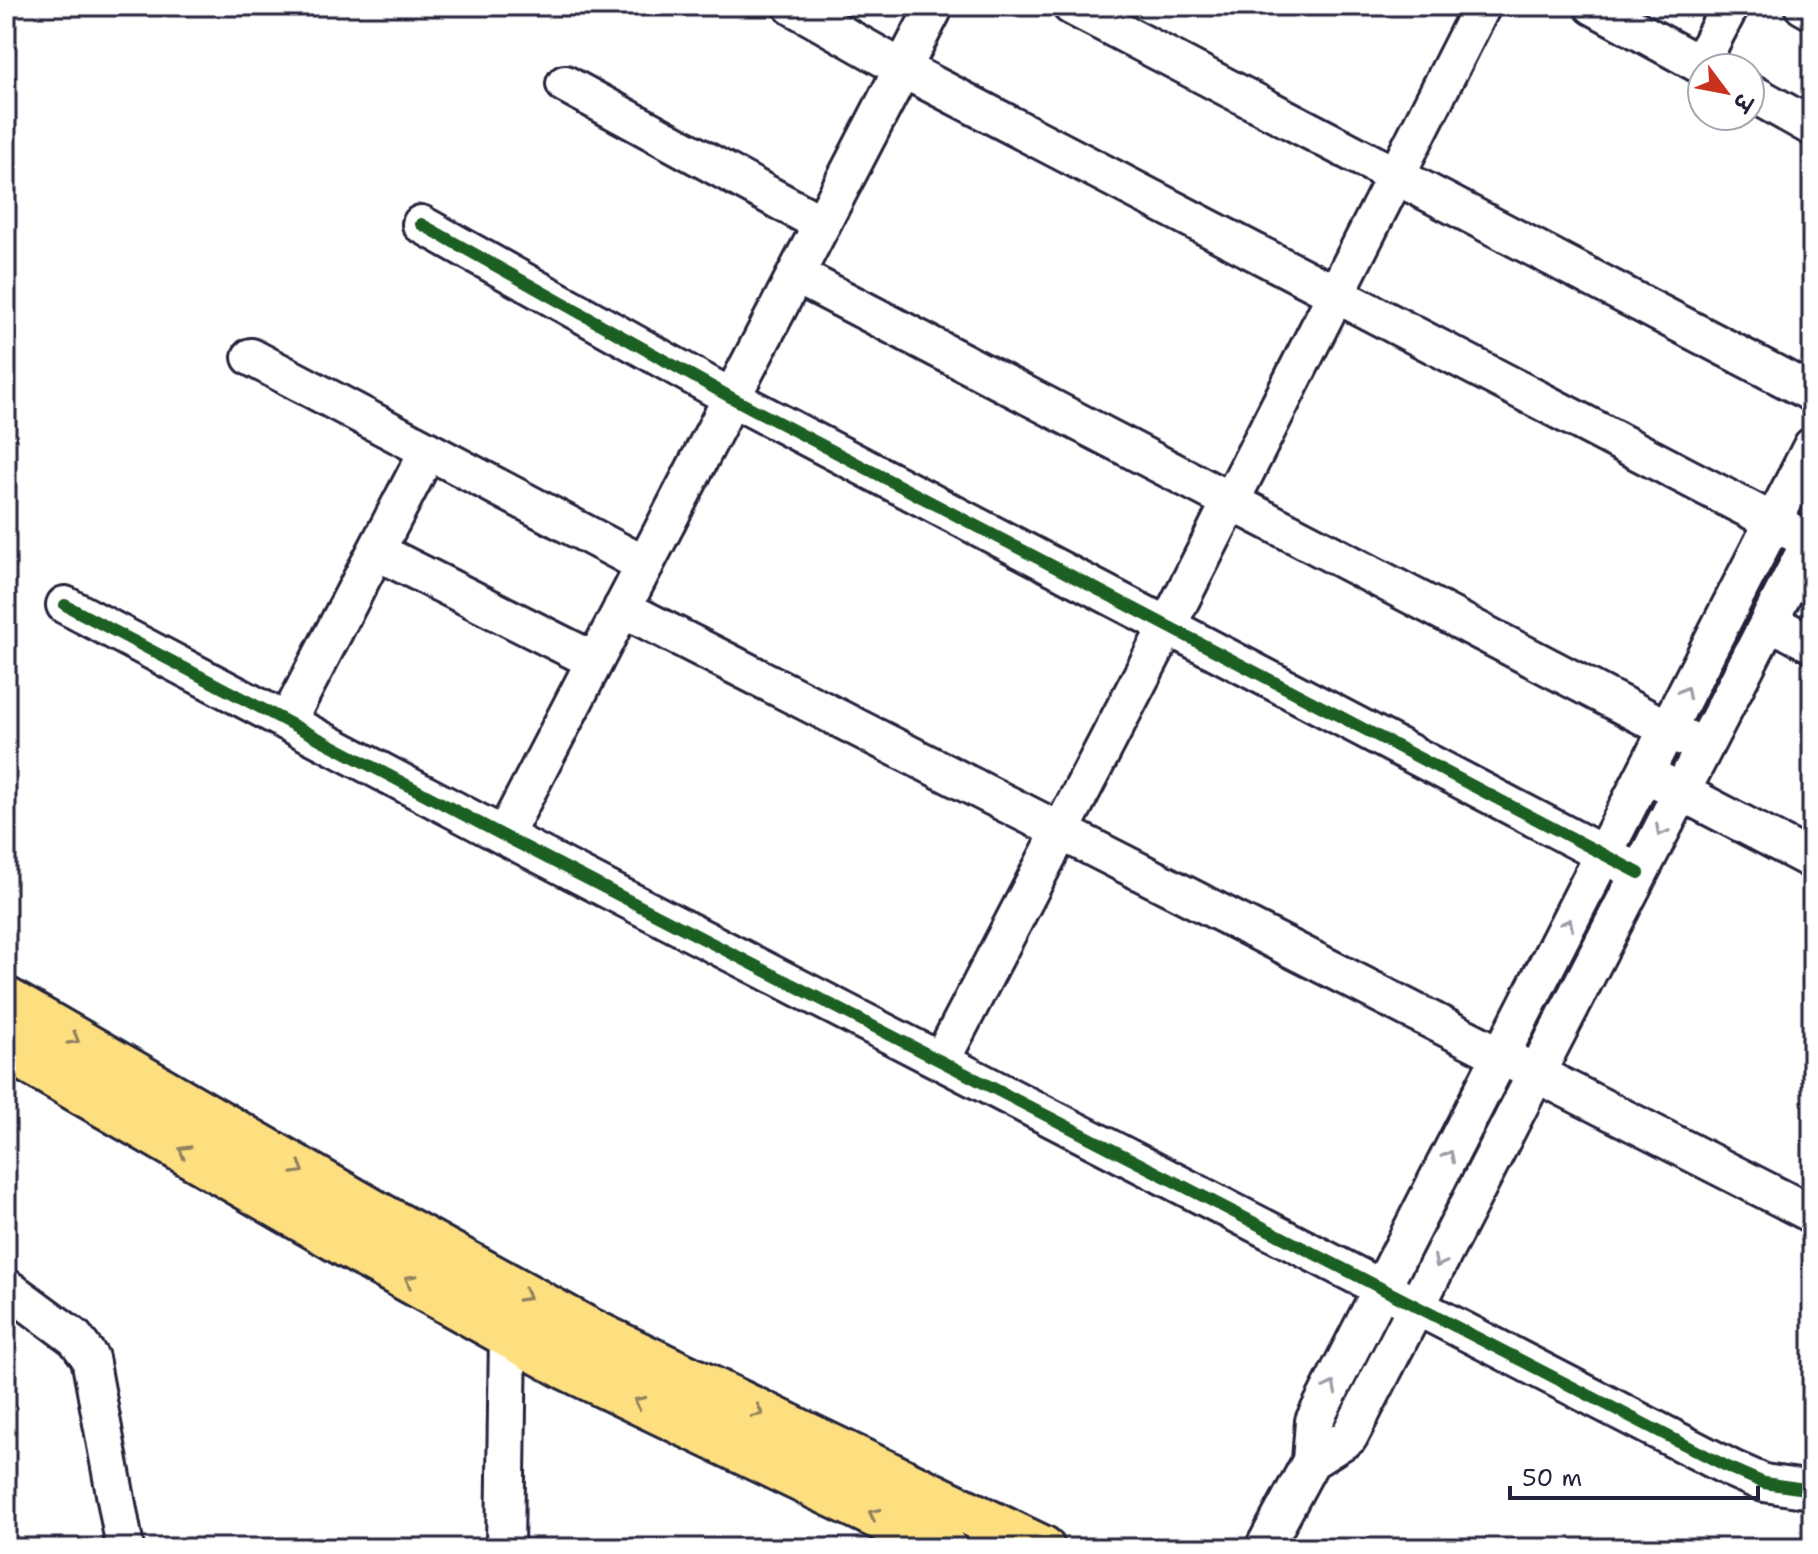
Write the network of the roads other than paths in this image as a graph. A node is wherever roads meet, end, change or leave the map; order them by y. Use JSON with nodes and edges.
{"nodes":[{"id":1,"x":935,"y":6,"type":"edge"},
{"id":2,"x":1071,"y":6,"type":"edge"},
{"id":3,"x":1482,"y":6,"type":"edge"},
{"id":4,"x":1593,"y":6,"type":"edge"},
{"id":5,"x":1730,"y":6,"type":"edge"},
{"id":6,"x":1803,"y":6,"type":"edge"},
{"id":7,"x":797,"y":7,"type":"edge"},
{"id":8,"x":1812,"y":11,"type":"edge"},
{"id":9,"x":1709,"y":52,"type":"edge"},
{"id":10,"x":1686,"y":57,"type":"edge"},
{"id":11,"x":903,"y":69,"type":"junction"},
{"id":12,"x":565,"y":84,"type":"dead end"},
{"id":13,"x":1766,"y":101,"type":"edge"},
{"id":14,"x":1812,"y":127,"type":"edge"},
{"id":15,"x":1398,"y":174,"type":"junction"},
{"id":16,"x":421,"y":224,"type":"dead end"},
{"id":17,"x":822,"y":224,"type":"junction"},
{"id":18,"x":796,"y":275,"type":"junction"},
{"id":19,"x":1337,"y":293,"type":"junction"},
{"id":20,"x":251,"y":357,"type":"dead end"},
{"id":21,"x":1812,"y":393,"type":"edge"},
{"id":22,"x":732,"y":398,"type":"junction"},
{"id":23,"x":1812,"y":446,"type":"edge"},
{"id":24,"x":428,"y":451,"type":"junction"},
{"id":25,"x":1232,"y":501,"type":"junction"},
{"id":26,"x":1773,"y":522,"type":"junction"},
{"id":27,"x":1811,"y":540,"type":"edge"},
{"id":28,"x":376,"y":551,"type":"junction"},
{"id":29,"x":645,"y":565,"type":"junction"},
{"id":30,"x":65,"y":605,"type":"dead end"},
{"id":31,"x":622,"y":608,"type":"junction"},
{"id":32,"x":1769,"y":621,"type":"junction"},
{"id":33,"x":1168,"y":625,"type":"junction"},
{"id":34,"x":1812,"y":644,"type":"edge"},
{"id":35,"x":595,"y":661,"type":"junction"},
{"id":36,"x":287,"y":722,"type":"junction"},
{"id":37,"x":1667,"y":729,"type":"junction"},
{"id":38,"x":1704,"y":749,"type":"junction"},
{"id":39,"x":1644,"y":773,"type":"junction"},
{"id":40,"x":1682,"y":792,"type":"junction"},
{"id":41,"x":1061,"y":831,"type":"junction"},
{"id":42,"x":504,"y":836,"type":"junction"},
{"id":43,"x":1603,"y":855,"type":"junction"},
{"id":44,"x":1812,"y":860,"type":"edge"},
{"id":45,"x":1639,"y":873,"type":"junction"},
{"id":46,"x":6,"y":1000,"type":"edge"},
{"id":47,"x":6,"y":1048,"type":"edge"},
{"id":48,"x":1500,"y":1057,"type":"junction"},
{"id":49,"x":942,"y":1059,"type":"junction"},
{"id":50,"x":1536,"y":1072,"type":"junction"},
{"id":51,"x":1812,"y":1214,"type":"edge"},
{"id":52,"x":6,"y":1287,"type":"edge"},
{"id":53,"x":1381,"y":1289,"type":"junction"},
{"id":54,"x":1417,"y":1305,"type":"junction"},
{"id":55,"x":508,"y":1334,"type":"junction"},
{"id":56,"x":1311,"y":1461,"type":"junction"},
{"id":57,"x":1812,"y":1490,"type":"edge"},
{"id":58,"x":125,"y":1548,"type":"edge"},
{"id":59,"x":505,"y":1548,"type":"edge"},
{"id":60,"x":944,"y":1548,"type":"edge"},
{"id":61,"x":1042,"y":1548,"type":"edge"},
{"id":62,"x":1264,"y":1548,"type":"edge"}],
"edges":[{"from":1,"to":11,"type":"street"},
{"from":2,"to":15,"type":"street"},
{"from":3,"to":15,"type":"street"},
{"from":4,"to":10,"type":"street"},
{"from":5,"to":9,"type":"street"},
{"from":6,"to":8,"type":"street"},
{"from":7,"to":11,"type":"street"},
{"from":11,"to":17,"type":"street"},
{"from":11,"to":19,"type":"street"},
{"from":12,"to":17,"type":"street"},
{"from":13,"to":14,"type":"street"},
{"from":15,"to":19,"type":"street"},
{"from":15,"to":21,"type":"street"},
{"from":16,"to":22,"type":"street"},
{"from":17,"to":18,"type":"street"},
{"from":18,"to":22,"type":"street"},
{"from":18,"to":25,"type":"street"},
{"from":19,"to":25,"type":"street"},
{"from":19,"to":26,"type":"street"},
{"from":20,"to":24,"type":"street"},
{"from":22,"to":29,"type":"street"},
{"from":22,"to":33,"type":"street"},
{"from":23,"to":26,"type":"street"},
{"from":24,"to":28,"type":"street"},
{"from":24,"to":29,"type":"street"},
{"from":25,"to":33,"type":"street"},
{"from":25,"to":37,"type":"street"},
{"from":26,"to":27,"type":"street"},
{"from":37,"to":26,"type":"street","one_way":true},
{"from":27,"to":32,"type":"street"},
{"from":28,"to":35,"type":"street"},
{"from":28,"to":36,"type":"street"},
{"from":29,"to":31,"type":"street"},
{"from":30,"to":36,"type":"street"},
{"from":31,"to":35,"type":"street"},
{"from":31,"to":41,"type":"street"},
{"from":32,"to":34,"type":"street"},
{"from":32,"to":38,"type":"street"},
{"from":33,"to":41,"type":"street"},
{"from":33,"to":43,"type":"street"},
{"from":35,"to":42,"type":"street"},
{"from":36,"to":42,"type":"street"},
{"from":37,"to":38,"type":"street"},
{"from":37,"to":39,"type":"street"},
{"from":38,"to":40,"type":"street"},
{"from":39,"to":40,"type":"street"},
{"from":39,"to":43,"type":"street"},
{"from":40,"to":44,"type":"street"},
{"from":40,"to":45,"type":"street","one_way":true},
{"from":41,"to":48,"type":"street"},
{"from":41,"to":49,"type":"street"},
{"from":42,"to":49,"type":"street"},
{"from":43,"to":45,"type":"street"},
{"from":48,"to":43,"type":"street","one_way":true},
{"from":45,"to":50,"type":"street"},
{"from":46,"to":61,"type":"main road","one_way":true},
{"from":55,"to":47,"type":"main road","one_way":true},
{"from":48,"to":50,"type":"street"},
{"from":53,"to":48,"type":"street","one_way":true},
{"from":49,"to":53,"type":"street"},
{"from":50,"to":51,"type":"street"},
{"from":50,"to":54,"type":"street","one_way":true},
{"from":52,"to":58,"type":"street"},
{"from":53,"to":54,"type":"street"},
{"from":56,"to":53,"type":"street","one_way":true},
{"from":54,"to":56,"type":"street"},
{"from":54,"to":57,"type":"street"},
{"from":55,"to":59,"type":"street"},
{"from":60,"to":55,"type":"main road","one_way":true},
{"from":56,"to":62,"type":"street"}]}
